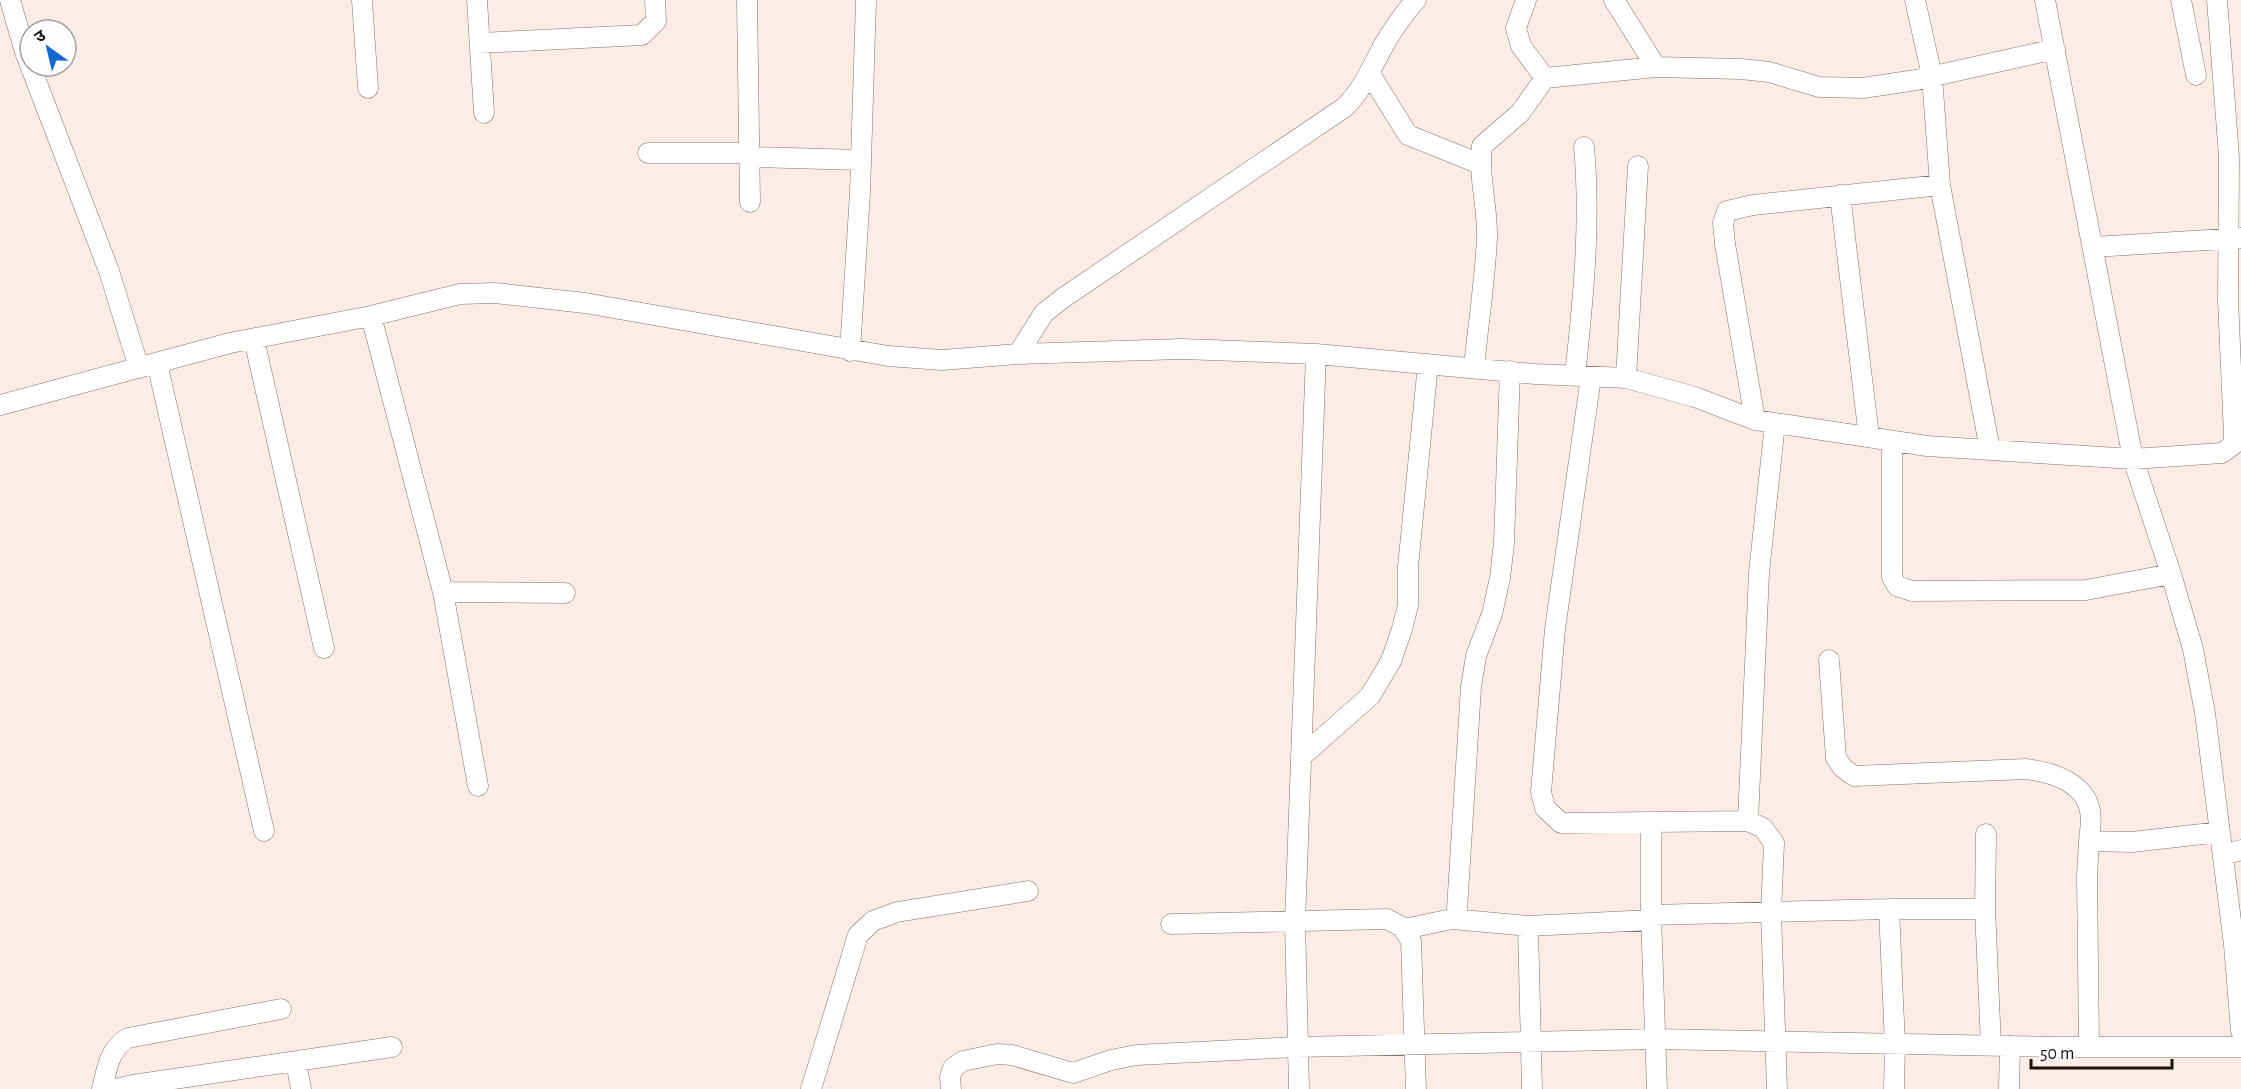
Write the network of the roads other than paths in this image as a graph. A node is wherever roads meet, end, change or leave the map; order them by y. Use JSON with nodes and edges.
{"nodes":[{"id":1,"x":10,"y":0,"type":"edge"},
{"id":2,"x":362,"y":0,"type":"edge"},
{"id":3,"x":477,"y":0,"type":"edge"},
{"id":4,"x":655,"y":0,"type":"edge"},
{"id":5,"x":747,"y":0,"type":"edge"},
{"id":6,"x":866,"y":0,"type":"edge"},
{"id":7,"x":1416,"y":0,"type":"edge"},
{"id":8,"x":1526,"y":0,"type":"edge"},
{"id":9,"x":1614,"y":0,"type":"edge"},
{"id":10,"x":1915,"y":0,"type":"edge"},
{"id":11,"x":2045,"y":0,"type":"edge"},
{"id":12,"x":2181,"y":0,"type":"edge"},
{"id":13,"x":2217,"y":0,"type":"edge"},
{"id":14,"x":480,"y":43,"type":"junction"},
{"id":15,"x":2055,"y":49,"type":"junction"},
{"id":16,"x":1656,"y":67,"type":"junction"},
{"id":17,"x":1370,"y":75,"type":"junction"},
{"id":18,"x":2196,"y":75,"type":"dead end"},
{"id":19,"x":1932,"y":76,"type":"junction"},
{"id":20,"x":1545,"y":78,"type":"junction"},
{"id":21,"x":368,"y":88,"type":"dead end"},
{"id":22,"x":484,"y":113,"type":"dead end"},
{"id":23,"x":1584,"y":147,"type":"dead end"},
{"id":24,"x":648,"y":153,"type":"dead end"},
{"id":25,"x":749,"y":155,"type":"junction"},
{"id":26,"x":861,"y":160,"type":"junction"},
{"id":27,"x":1480,"y":165,"type":"junction"},
{"id":28,"x":1638,"y":166,"type":"dead end"},
{"id":29,"x":1940,"y":185,"type":"junction"},
{"id":30,"x":1840,"y":195,"type":"junction"},
{"id":31,"x":750,"y":202,"type":"dead end"},
{"id":32,"x":2235,"y":239,"type":"edge"},
{"id":33,"x":2093,"y":247,"type":"junction"},
{"id":34,"x":371,"y":316,"type":"junction"},
{"id":35,"x":254,"y":339,"type":"junction"},
{"id":36,"x":850,"y":351,"type":"junction"},
{"id":37,"x":1018,"y":354,"type":"junction"},
{"id":38,"x":1316,"y":354,"type":"junction"},
{"id":39,"x":1428,"y":364,"type":"junction"},
{"id":40,"x":148,"y":365,"type":"junction"},
{"id":41,"x":1474,"y":368,"type":"junction"},
{"id":42,"x":1510,"y":371,"type":"junction"},
{"id":43,"x":1583,"y":377,"type":"junction"},
{"id":44,"x":1626,"y":378,"type":"junction"},
{"id":45,"x":0,"y":405,"type":"edge"},
{"id":46,"x":1755,"y":420,"type":"junction"},
{"id":47,"x":1775,"y":423,"type":"junction"},
{"id":48,"x":1869,"y":437,"type":"junction"},
{"id":49,"x":1892,"y":441,"type":"junction"},
{"id":50,"x":1990,"y":450,"type":"junction"},
{"id":51,"x":2133,"y":459,"type":"junction"},
{"id":52,"x":2171,"y":574,"type":"junction"},
{"id":53,"x":443,"y":592,"type":"junction"},
{"id":54,"x":565,"y":593,"type":"dead end"},
{"id":55,"x":324,"y":648,"type":"dead end"},
{"id":56,"x":1829,"y":660,"type":"dead end"},
{"id":57,"x":1301,"y":757,"type":"junction"},
{"id":58,"x":478,"y":786,"type":"dead end"},
{"id":59,"x":1748,"y":821,"type":"junction"},
{"id":60,"x":1652,"y":823,"type":"junction"},
{"id":61,"x":264,"y":831,"type":"dead end"},
{"id":62,"x":2220,"y":832,"type":"junction"},
{"id":63,"x":1986,"y":834,"type":"dead end"},
{"id":64,"x":2089,"y":841,"type":"junction"},
{"id":65,"x":2232,"y":853,"type":"edge"},
{"id":66,"x":1028,"y":891,"type":"dead end"},
{"id":67,"x":1457,"y":909,"type":"dead end"},
{"id":68,"x":1889,"y":909,"type":"junction"},
{"id":69,"x":1985,"y":909,"type":"junction"},
{"id":70,"x":1772,"y":913,"type":"junction"},
{"id":71,"x":1651,"y":917,"type":"junction"},
{"id":72,"x":1295,"y":922,"type":"junction"},
{"id":73,"x":1171,"y":924,"type":"dead end"},
{"id":74,"x":1528,"y":926,"type":"junction"},
{"id":75,"x":1404,"y":929,"type":"junction"},
{"id":76,"x":281,"y":1009,"type":"dead end"},
{"id":77,"x":2241,"y":1031,"type":"edge"},
{"id":78,"x":1656,"y":1039,"type":"junction"},
{"id":79,"x":1531,"y":1042,"type":"junction"},
{"id":80,"x":1776,"y":1043,"type":"junction"},
{"id":81,"x":1415,"y":1044,"type":"junction"},
{"id":82,"x":1895,"y":1045,"type":"junction"},
{"id":83,"x":2000,"y":1046,"type":"junction"},
{"id":84,"x":392,"y":1047,"type":"dead end"},
{"id":85,"x":1297,"y":1047,"type":"junction"},
{"id":86,"x":2089,"y":1047,"type":"junction"},
{"id":87,"x":2241,"y":1047,"type":"edge"},
{"id":88,"x":296,"y":1062,"type":"junction"},
{"id":89,"x":1074,"y":1081,"type":"edge"},
{"id":90,"x":102,"y":1089,"type":"edge"},
{"id":91,"x":115,"y":1089,"type":"edge"},
{"id":92,"x":301,"y":1089,"type":"edge"},
{"id":93,"x":811,"y":1089,"type":"edge"},
{"id":94,"x":951,"y":1089,"type":"edge"},
{"id":95,"x":1299,"y":1089,"type":"edge"},
{"id":96,"x":1416,"y":1089,"type":"edge"},
{"id":97,"x":1532,"y":1089,"type":"edge"},
{"id":98,"x":1657,"y":1089,"type":"edge"},
{"id":99,"x":1777,"y":1089,"type":"edge"},
{"id":100,"x":1894,"y":1089,"type":"edge"},
{"id":101,"x":2009,"y":1089,"type":"edge"}],
"edges":[{"from":1,"to":40,"type":"street"},
{"from":2,"to":21,"type":"street"},
{"from":3,"to":14,"type":"street"},
{"from":4,"to":14,"type":"street"},
{"from":5,"to":25,"type":"street"},
{"from":6,"to":26,"type":"street"},
{"from":7,"to":17,"type":"street"},
{"from":8,"to":20,"type":"street"},
{"from":9,"to":16,"type":"street"},
{"from":10,"to":19,"type":"street"},
{"from":11,"to":15,"type":"street"},
{"from":12,"to":18,"type":"street"},
{"from":13,"to":32,"type":"street"},
{"from":14,"to":22,"type":"street"},
{"from":15,"to":19,"type":"street"},
{"from":15,"to":33,"type":"street"},
{"from":16,"to":19,"type":"street"},
{"from":16,"to":20,"type":"street"},
{"from":17,"to":27,"type":"street"},
{"from":17,"to":37,"type":"street"},
{"from":19,"to":29,"type":"street"},
{"from":20,"to":27,"type":"street"},
{"from":23,"to":43,"type":"street"},
{"from":24,"to":25,"type":"street"},
{"from":25,"to":26,"type":"street"},
{"from":25,"to":31,"type":"street"},
{"from":26,"to":36,"type":"street"},
{"from":27,"to":41,"type":"street"},
{"from":28,"to":44,"type":"street"},
{"from":29,"to":30,"type":"street"},
{"from":29,"to":50,"type":"street"},
{"from":30,"to":46,"type":"street"},
{"from":30,"to":48,"type":"street"},
{"from":32,"to":33,"type":"street"},
{"from":32,"to":51,"type":"street"},
{"from":33,"to":51,"type":"street"},
{"from":34,"to":35,"type":"street"},
{"from":34,"to":36,"type":"street"},
{"from":34,"to":53,"type":"street"},
{"from":35,"to":40,"type":"street"},
{"from":35,"to":55,"type":"street"},
{"from":36,"to":37,"type":"street"},
{"from":37,"to":38,"type":"street"},
{"from":38,"to":39,"type":"street"},
{"from":38,"to":57,"type":"street"},
{"from":39,"to":41,"type":"street"},
{"from":39,"to":57,"type":"street"},
{"from":40,"to":45,"type":"street"},
{"from":40,"to":61,"type":"street"},
{"from":41,"to":42,"type":"street"},
{"from":42,"to":43,"type":"street"},
{"from":42,"to":67,"type":"street"},
{"from":43,"to":44,"type":"street"},
{"from":43,"to":60,"type":"street"},
{"from":44,"to":46,"type":"street"},
{"from":46,"to":47,"type":"street"},
{"from":47,"to":48,"type":"street"},
{"from":47,"to":59,"type":"street"},
{"from":48,"to":49,"type":"street"},
{"from":49,"to":50,"type":"street"},
{"from":49,"to":52,"type":"street"},
{"from":50,"to":51,"type":"street"},
{"from":51,"to":52,"type":"street"},
{"from":52,"to":62,"type":"street"},
{"from":53,"to":54,"type":"street"},
{"from":53,"to":58,"type":"street"},
{"from":56,"to":64,"type":"street"},
{"from":57,"to":72,"type":"street"},
{"from":59,"to":60,"type":"street"},
{"from":59,"to":70,"type":"street"},
{"from":60,"to":71,"type":"street"},
{"from":62,"to":64,"type":"street"},
{"from":62,"to":65,"type":"street"},
{"from":63,"to":69,"type":"street"},
{"from":64,"to":86,"type":"street"},
{"from":65,"to":77,"type":"street"},
{"from":66,"to":93,"type":"street"},
{"from":68,"to":69,"type":"street"},
{"from":68,"to":70,"type":"street"},
{"from":68,"to":82,"type":"street"},
{"from":69,"to":83,"type":"street"},
{"from":70,"to":71,"type":"street"},
{"from":70,"to":80,"type":"street"},
{"from":71,"to":74,"type":"street"},
{"from":71,"to":78,"type":"street"},
{"from":72,"to":73,"type":"street"},
{"from":72,"to":75,"type":"street"},
{"from":72,"to":85,"type":"street"},
{"from":74,"to":75,"type":"street"},
{"from":74,"to":79,"type":"street"},
{"from":75,"to":81,"type":"street"},
{"from":76,"to":90,"type":"street"},
{"from":78,"to":79,"type":"street"},
{"from":78,"to":80,"type":"street"},
{"from":78,"to":98,"type":"street"},
{"from":79,"to":81,"type":"street"},
{"from":79,"to":97,"type":"street"},
{"from":80,"to":82,"type":"street"},
{"from":80,"to":99,"type":"street"},
{"from":81,"to":85,"type":"street"},
{"from":81,"to":96,"type":"street"},
{"from":82,"to":83,"type":"street"},
{"from":82,"to":100,"type":"street"},
{"from":83,"to":86,"type":"street"},
{"from":83,"to":101,"type":"street"},
{"from":84,"to":88,"type":"street"},
{"from":85,"to":89,"type":"street"},
{"from":85,"to":95,"type":"street"},
{"from":86,"to":87,"type":"street"},
{"from":88,"to":91,"type":"street"},
{"from":88,"to":92,"type":"street"},
{"from":89,"to":94,"type":"street"}]}
